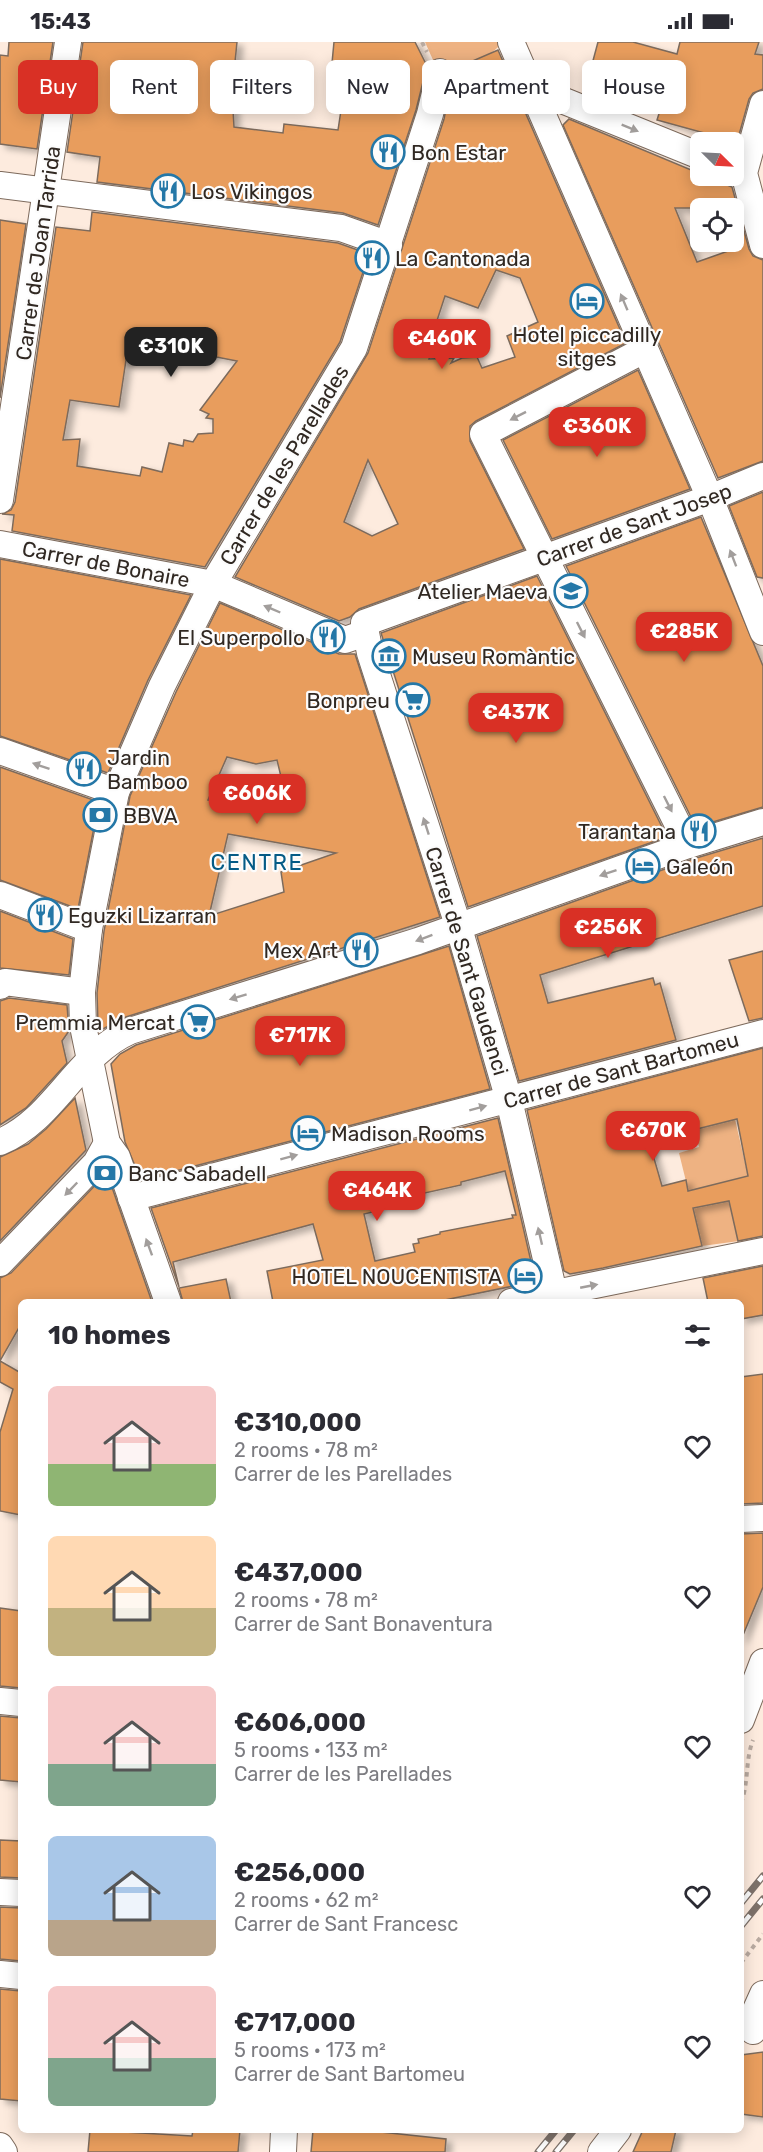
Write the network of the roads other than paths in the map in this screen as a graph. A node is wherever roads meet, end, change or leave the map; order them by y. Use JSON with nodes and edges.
{"nodes":[{"id":1,"x":68,"y":42,"type":"edge"},
{"id":2,"x":511,"y":42,"type":"edge"},
{"id":3,"x":520,"y":60,"type":"edge"},
{"id":4,"x":570,"y":103,"type":"edge"},
{"id":5,"x":763,"y":104,"type":"edge"},
{"id":6,"x":430,"y":114,"type":"edge"},
{"id":7,"x":545,"y":114,"type":"edge"},
{"id":8,"x":690,"y":152,"type":"edge"},
{"id":9,"x":747,"y":172,"type":"edge"},
{"id":10,"x":0,"y":185,"type":"edge"},
{"id":11,"x":48,"y":190,"type":"junction"},
{"id":12,"x":389,"y":245,"type":"junction"},
{"id":13,"x":763,"y":245,"type":"edge"},
{"id":14,"x":644,"y":350,"type":"junction"},
{"id":15,"x":763,"y":476,"type":"edge"},
{"id":16,"x":710,"y":498,"type":"junction"},
{"id":17,"x":0,"y":500,"type":"edge"},
{"id":18,"x":0,"y":544,"type":"edge"},
{"id":19,"x":545,"y":558,"type":"junction"},
{"id":20,"x":213,"y":584,"type":"junction"},
{"id":21,"x":754,"y":591,"type":"edge"},
{"id":22,"x":763,"y":632,"type":"edge"},
{"id":23,"x":364,"y":633,"type":"junction"},
{"id":24,"x":0,"y":751,"type":"edge"},
{"id":25,"x":116,"y":792,"type":"junction"},
{"id":26,"x":763,"y":822,"type":"edge"},
{"id":27,"x":688,"y":845,"type":"junction"},
{"id":28,"x":0,"y":895,"type":"edge"},
{"id":29,"x":458,"y":925,"type":"junction"},
{"id":30,"x":89,"y":929,"type":"junction"},
{"id":31,"x":0,"y":986,"type":"edge"},
{"id":32,"x":82,"y":992,"type":"junction"},
{"id":33,"x":763,"y":1033,"type":"edge"},
{"id":34,"x":90,"y":1059,"type":"junction"},
{"id":35,"x":509,"y":1100,"type":"junction"},
{"id":36,"x":0,"y":1142,"type":"edge"},
{"id":37,"x":107,"y":1143,"type":"junction"},
{"id":38,"x":131,"y":1198,"type":"junction"},
{"id":39,"x":763,"y":1251,"type":"edge"},
{"id":40,"x":0,"y":1263,"type":"edge"},
{"id":41,"x":553,"y":1298,"type":"edge"},
{"id":42,"x":167,"y":1299,"type":"edge"},
{"id":43,"x":763,"y":1518,"type":"edge"},
{"id":44,"x":744,"y":1519,"type":"edge"},
{"id":45,"x":763,"y":1662,"type":"edge"},
{"id":46,"x":0,"y":1701,"type":"edge"},
{"id":47,"x":18,"y":1703,"type":"edge"},
{"id":48,"x":744,"y":1713,"type":"edge"},
{"id":49,"x":0,"y":1892,"type":"edge"},
{"id":50,"x":18,"y":1893,"type":"edge"},
{"id":51,"x":0,"y":1974,"type":"edge"},
{"id":52,"x":18,"y":1976,"type":"edge"},
{"id":53,"x":763,"y":1994,"type":"edge"},
{"id":54,"x":752,"y":2031,"type":"edge"},
{"id":55,"x":284,"y":2133,"type":"edge"},
{"id":56,"x":616,"y":2133,"type":"edge"},
{"id":57,"x":283,"y":2152,"type":"edge"},
{"id":58,"x":601,"y":2152,"type":"edge"}],
"edges":[{"from":1,"to":11,"type":"street","name":"Carrer de Joan Tarrida"},
{"from":2,"to":3,"type":"street"},
{"from":4,"to":8,"type":"street","one_way":true},
{"from":5,"to":9,"type":"street"},
{"from":6,"to":12,"type":"street","name":"Carrer de les Parellades"},
{"from":14,"to":7,"type":"street","one_way":true},
{"from":9,"to":13,"type":"street"},
{"from":10,"to":11,"type":"street"},
{"from":11,"to":12,"type":"street"},
{"from":11,"to":17,"type":"street","name":"Carrer de Joan Tarrida"},
{"from":12,"to":20,"type":"street","name":"Carrer de les Parellades"},
{"from":14,"to":16,"type":"street"},
{"from":14,"to":19,"type":"street","one_way":true},
{"from":15,"to":16,"type":"street","name":"Carrer de Sant Josep"},
{"from":16,"to":19,"type":"street","name":"Carrer de Sant Josep"},
{"from":21,"to":16,"type":"street","one_way":true},
{"from":18,"to":20,"type":"street","name":"Carrer de Bonaire"},
{"from":19,"to":23,"type":"street","name":"Carrer de Sant Josep"},
{"from":19,"to":27,"type":"street","one_way":true},
{"from":23,"to":20,"type":"street","one_way":true},
{"from":20,"to":25,"type":"street","name":"Carrer de les Parellades"},
{"from":21,"to":22,"type":"street"},
{"from":29,"to":23,"type":"street","name":"Carrer de Sant Gaudenci","one_way":true},
{"from":25,"to":24,"type":"street","one_way":true},
{"from":25,"to":30,"type":"street","name":"Carrer de les Parellades"},
{"from":26,"to":27,"type":"street"},
{"from":27,"to":29,"type":"street","one_way":true},
{"from":28,"to":30,"type":"street"},
{"from":29,"to":34,"type":"street","one_way":true},
{"from":29,"to":35,"type":"street","name":"Carrer de Sant Gaudenci"},
{"from":30,"to":32,"type":"street","name":"Carrer de les Parellades"},
{"from":31,"to":32,"type":"street"},
{"from":32,"to":34,"type":"street","name":"Carrer de les Parellades"},
{"from":33,"to":35,"type":"street","name":"Carrer de Sant Bartomeu"},
{"from":34,"to":36,"type":"street"},
{"from":34,"to":37,"type":"street","name":"Carrer de les Parellades"},
{"from":38,"to":35,"type":"street","name":"Carrer de Sant Bartomeu","one_way":true},
{"from":41,"to":35,"type":"street","name":"Carrer de Sant Gaudenci","one_way":true},
{"from":37,"to":38,"type":"street","name":"Carrer de les Parellades"},
{"from":37,"to":40,"type":"street","one_way":true},
{"from":42,"to":38,"type":"street","name":"Carrer de les Parellades","one_way":true},
{"from":41,"to":39,"type":"street","one_way":true},
{"from":43,"to":44,"type":"street"},
{"from":45,"to":48,"type":"street"},
{"from":46,"to":47,"type":"street"},
{"from":49,"to":50,"type":"street"},
{"from":51,"to":52,"type":"street"},
{"from":53,"to":54,"type":"street"},
{"from":55,"to":57,"type":"street"},
{"from":56,"to":58,"type":"street"}]}
